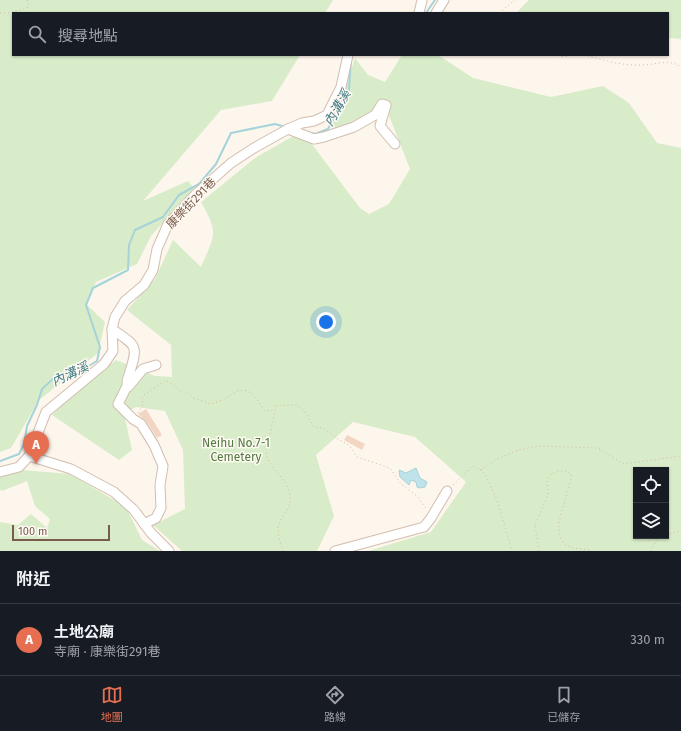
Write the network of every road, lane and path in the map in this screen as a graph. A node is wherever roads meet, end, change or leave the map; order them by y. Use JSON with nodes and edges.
{"nodes":[{"id":1,"x":27,"y":0,"type":"edge"},
{"id":2,"x":422,"y":0,"type":"edge"},
{"id":3,"x":444,"y":0,"type":"edge"},
{"id":4,"x":516,"y":0,"type":"edge"},
{"id":5,"x":12,"y":12,"type":"edge"},
{"id":6,"x":13,"y":12,"type":"edge"},
{"id":7,"x":419,"y":12,"type":"edge"},
{"id":8,"x":437,"y":12,"type":"edge"},
{"id":9,"x":500,"y":12,"type":"edge"},
{"id":10,"x":0,"y":13,"type":"edge"},
{"id":11,"x":348,"y":56,"type":"edge"},
{"id":12,"x":588,"y":56,"type":"edge"},
{"id":13,"x":681,"y":68,"type":"edge"},
{"id":14,"x":288,"y":129,"type":"junction"},
{"id":15,"x":394,"y":144,"type":"dead end"},
{"id":16,"x":112,"y":329,"type":"junction"},
{"id":17,"x":156,"y":365,"type":"dead end"},
{"id":18,"x":127,"y":386,"type":"junction"},
{"id":19,"x":275,"y":410,"type":"junction"},
{"id":20,"x":141,"y":424,"type":"junction"},
{"id":21,"x":29,"y":456,"type":"junction"},
{"id":22,"x":681,"y":456,"type":"edge"},
{"id":23,"x":482,"y":470,"type":"junction"},
{"id":24,"x":0,"y":472,"type":"edge"},
{"id":25,"x":447,"y":491,"type":"joint"},
{"id":26,"x":431,"y":518,"type":"junction"},
{"id":27,"x":144,"y":524,"type":"junction"},
{"id":28,"x":681,"y":531,"type":"edge"},
{"id":29,"x":669,"y":534,"type":"edge"},
{"id":30,"x":659,"y":539,"type":"edge"},
{"id":31,"x":169,"y":551,"type":"edge"},
{"id":32,"x":283,"y":551,"type":"edge"},
{"id":33,"x":335,"y":551,"type":"edge"},
{"id":34,"x":512,"y":551,"type":"edge"},
{"id":35,"x":539,"y":551,"type":"edge"},
{"id":36,"x":592,"y":551,"type":"edge"},
{"id":37,"x":651,"y":551,"type":"edge"}],
"edges":[{"from":1,"to":6,"type":"path"},
{"from":2,"to":7,"type":"street"},
{"from":3,"to":8,"type":"street"},
{"from":4,"to":9,"type":"path"},
{"from":5,"to":10,"type":"path"},
{"from":11,"to":14,"type":"street","name":"康樂街291巷"},
{"from":12,"to":13,"type":"path"},
{"from":14,"to":15,"type":"street"},
{"from":14,"to":16,"type":"street","name":"康樂街291巷"},
{"from":16,"to":18,"type":"street"},
{"from":16,"to":21,"type":"street","name":"康樂街291巷"},
{"from":17,"to":18,"type":"street"},
{"from":18,"to":20,"type":"street"},
{"from":19,"to":20,"type":"path"},
{"from":19,"to":26,"type":"path"},
{"from":19,"to":32,"type":"path"},
{"from":20,"to":27,"type":"street"},
{"from":21,"to":24,"type":"street","name":"康樂街291巷"},
{"from":21,"to":27,"type":"street"},
{"from":22,"to":23,"type":"path"},
{"from":23,"to":25,"type":"path"},
{"from":23,"to":34,"type":"path"},
{"from":25,"to":26,"type":"street"},
{"from":26,"to":33,"type":"street"},
{"from":27,"to":31,"type":"street"},
{"from":28,"to":29,"type":"path"},
{"from":30,"to":37,"type":"path"},
{"from":35,"to":36,"type":"path"}]}
